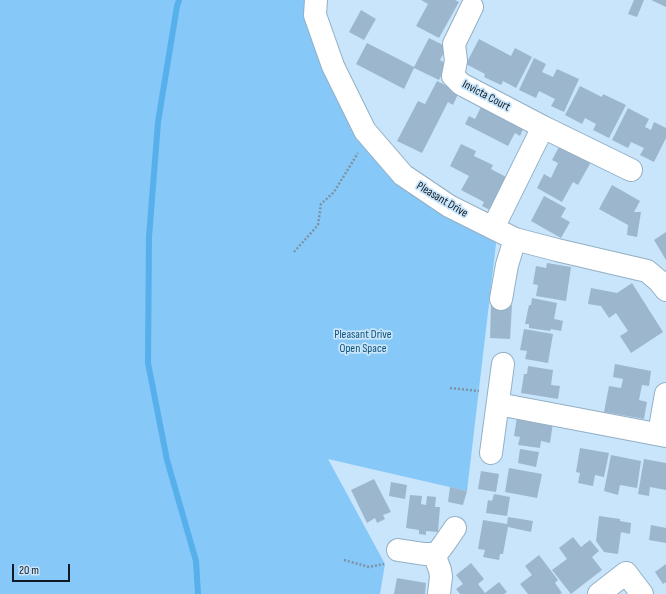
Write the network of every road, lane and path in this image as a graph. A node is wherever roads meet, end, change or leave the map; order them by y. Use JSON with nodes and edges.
{"nodes":[{"id":1,"x":316,"y":0,"type":"edge"},
{"id":2,"x":472,"y":7,"type":"dead end"},
{"id":3,"x":543,"y":127,"type":"junction"},
{"id":4,"x":369,"y":136,"type":"junction"},
{"id":5,"x":631,"y":170,"type":"dead end"},
{"id":6,"x":493,"y":228,"type":"junction"},
{"id":7,"x":515,"y":239,"type":"junction"},
{"id":8,"x":294,"y":252,"type":"dead end"},
{"id":9,"x":666,"y":290,"type":"edge"},
{"id":10,"x":501,"y":298,"type":"dead end"},
{"id":11,"x":503,"y":364,"type":"dead end"},
{"id":12,"x":450,"y":388,"type":"dead end"},
{"id":13,"x":666,"y":394,"type":"edge"},
{"id":14,"x":498,"y":404,"type":"junction"},
{"id":15,"x":662,"y":435,"type":"edge"},
{"id":16,"x":491,"y":453,"type":"dead end"},
{"id":17,"x":455,"y":528,"type":"dead end"},
{"id":18,"x":398,"y":550,"type":"joint"},
{"id":19,"x":434,"y":554,"type":"junction"},
{"id":20,"x":344,"y":560,"type":"dead end"},
{"id":21,"x":439,"y":594,"type":"edge"},
{"id":22,"x":599,"y":594,"type":"edge"},
{"id":23,"x":642,"y":594,"type":"edge"}],
"edges":[{"from":1,"to":4,"type":"street","name":"Pleasant Drive"},
{"from":2,"to":3,"type":"street","name":"Invicta Court"},
{"from":3,"to":5,"type":"street","name":"Invicta Court"},
{"from":3,"to":6,"type":"street"},
{"from":4,"to":6,"type":"street","name":"Pleasant Drive"},
{"from":4,"to":8,"type":"path"},
{"from":6,"to":7,"type":"street","name":"Pleasant Drive"},
{"from":7,"to":9,"type":"street","name":"Pleasant Drive"},
{"from":7,"to":10,"type":"street"},
{"from":11,"to":14,"type":"street"},
{"from":12,"to":14,"type":"path"},
{"from":13,"to":15,"type":"street"},
{"from":14,"to":15,"type":"street"},
{"from":14,"to":16,"type":"street"},
{"from":17,"to":19,"type":"street"},
{"from":18,"to":19,"type":"street"},
{"from":18,"to":20,"type":"path"},
{"from":19,"to":21,"type":"street"},
{"from":22,"to":23,"type":"street"}]}
